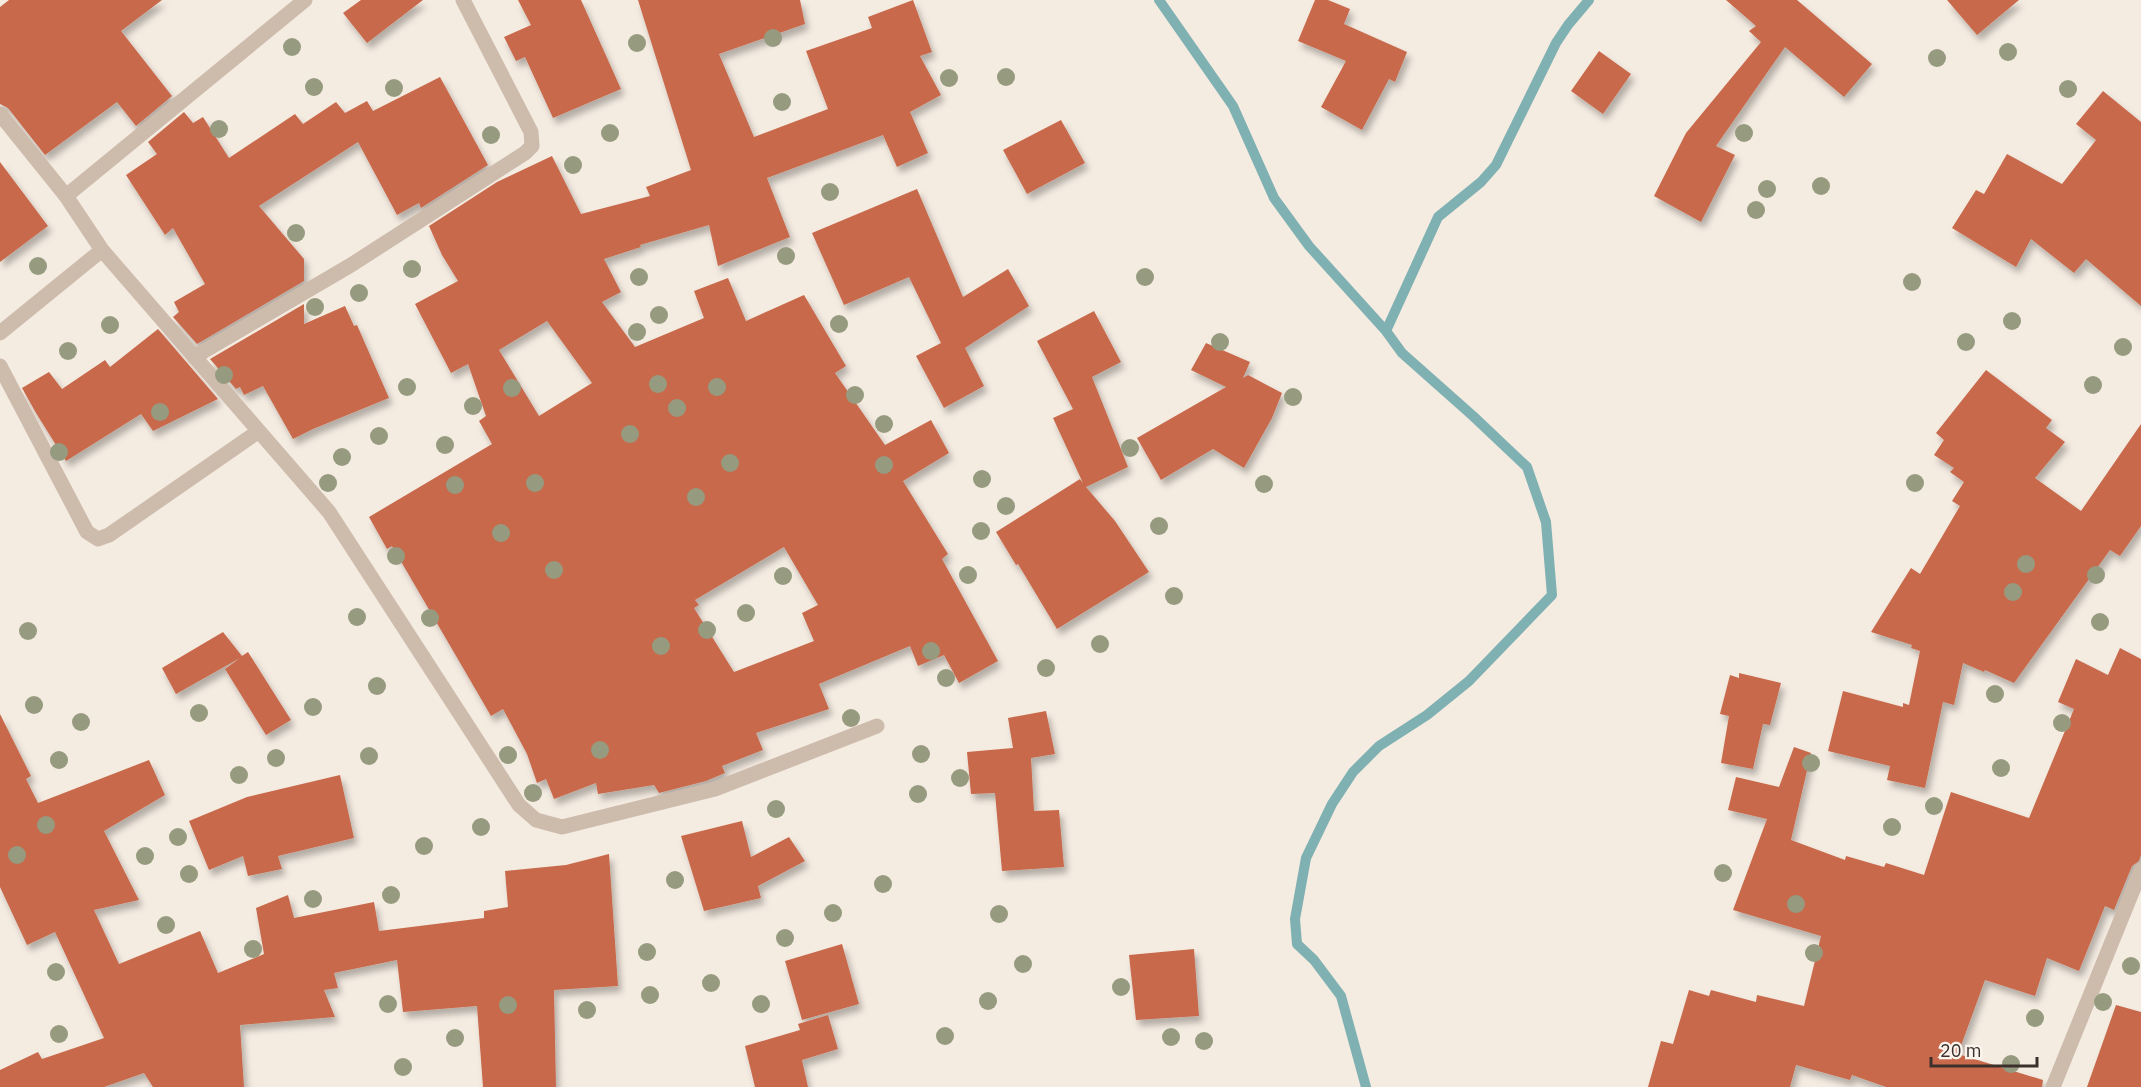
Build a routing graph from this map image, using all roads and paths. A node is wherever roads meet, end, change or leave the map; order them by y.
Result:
1 (305, 0) edge
2 (464, 0) edge
3 (0, 114) edge
4 (66, 196) junction
5 (102, 250) junction
6 (0, 333) edge
7 (194, 357) junction
8 (0, 366) edge
9 (259, 431) junction
10 (877, 726) dead end
11 (2141, 870) edge
12 (2053, 1087) edge

1 - 4 street
2 - 7 street
3 - 4 street
4 - 5 street
5 - 6 street
5 - 7 street
7 - 9 street
8 - 9 street
9 - 10 street
11 - 12 street

